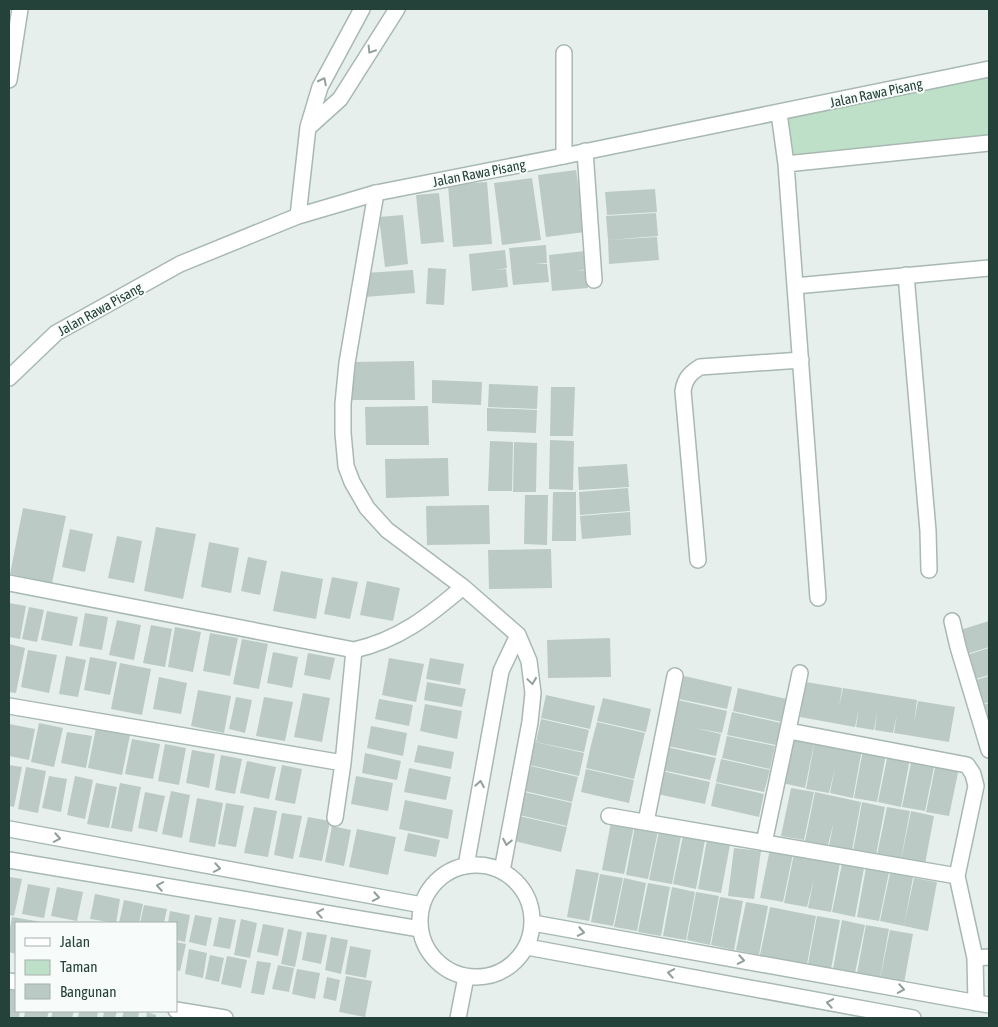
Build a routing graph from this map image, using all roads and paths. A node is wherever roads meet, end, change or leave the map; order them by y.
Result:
1 (20, 9) edge
2 (362, 9) edge
3 (397, 9) edge
4 (564, 53) dead end
5 (989, 69) edge
6 (9, 80) edge
7 (779, 112) junction
8 (308, 128) junction
9 (989, 142) edge
10 (585, 152) junction
11 (564, 156) junction
12 (786, 164) junction
13 (376, 192) junction
14 (298, 216) junction
15 (989, 268) edge
16 (906, 275) junction
17 (594, 280) dead end
18 (795, 286) junction
19 (801, 360) junction
20 (9, 378) edge
21 (698, 560) dead end
22 (929, 570) dead end
23 (9, 583) edge
24 (463, 588) junction
25 (818, 598) dead end
26 (952, 621) dead end
27 (518, 635) junction
28 (354, 650) junction
29 (800, 674) dead end
30 (675, 676) dead end
31 (9, 706) edge
32 (789, 731) junction
33 (989, 750) edge
34 (343, 763) junction
35 (609, 816) dead end
36 (335, 818) dead end
37 (646, 822) junction
38 (9, 829) edge
39 (764, 843) junction
40 (9, 860) edge
41 (466, 866) junction
42 (502, 871) junction
43 (957, 876) junction
44 (422, 905) junction
45 (533, 923) junction
46 (420, 929) junction
47 (527, 947) junction
48 (982, 958) edge
49 (466, 977) junction
50 (983, 1004) edge
51 (178, 1010) edge
52 (225, 1018) edge
53 (458, 1018) edge
54 (913, 1018) edge

1 - 6 street
8 -> 2 street
3 -> 8 street
4 - 11 street
5 - 7 street, Jalan Rawa Pisang
7 - 10 street, Jalan Rawa Pisang
7 - 12 street
8 - 14 street
9 - 12 street
10 - 11 street, Jalan Rawa Pisang
10 - 17 street
11 - 13 street, Jalan Rawa Pisang
12 - 18 street
13 - 14 street, Jalan Rawa Pisang
13 - 24 street
14 - 20 street, Jalan Rawa Pisang
15 - 16 street
16 - 18 street
16 - 22 street
18 - 19 street
19 - 21 street
19 - 25 street
23 - 28 street
24 - 27 street
24 - 28 street
26 - 33 street
41 -> 27 street
27 -> 42 street
28 - 34 street
29 - 32 street
30 - 37 street
31 - 34 street
32 - 39 street
32 - 43 street
34 - 36 street
35 - 37 street
37 - 39 street
38 -> 44 street
39 - 43 street
46 -> 40 street
41 - 42 street
41 - 44 street
42 - 45 street
43 - 48 street
44 - 46 street
45 - 47 street
45 -> 50 street
46 - 49 street
47 - 49 street
54 -> 47 street
48 - 50 street
49 - 53 street
51 - 52 street

